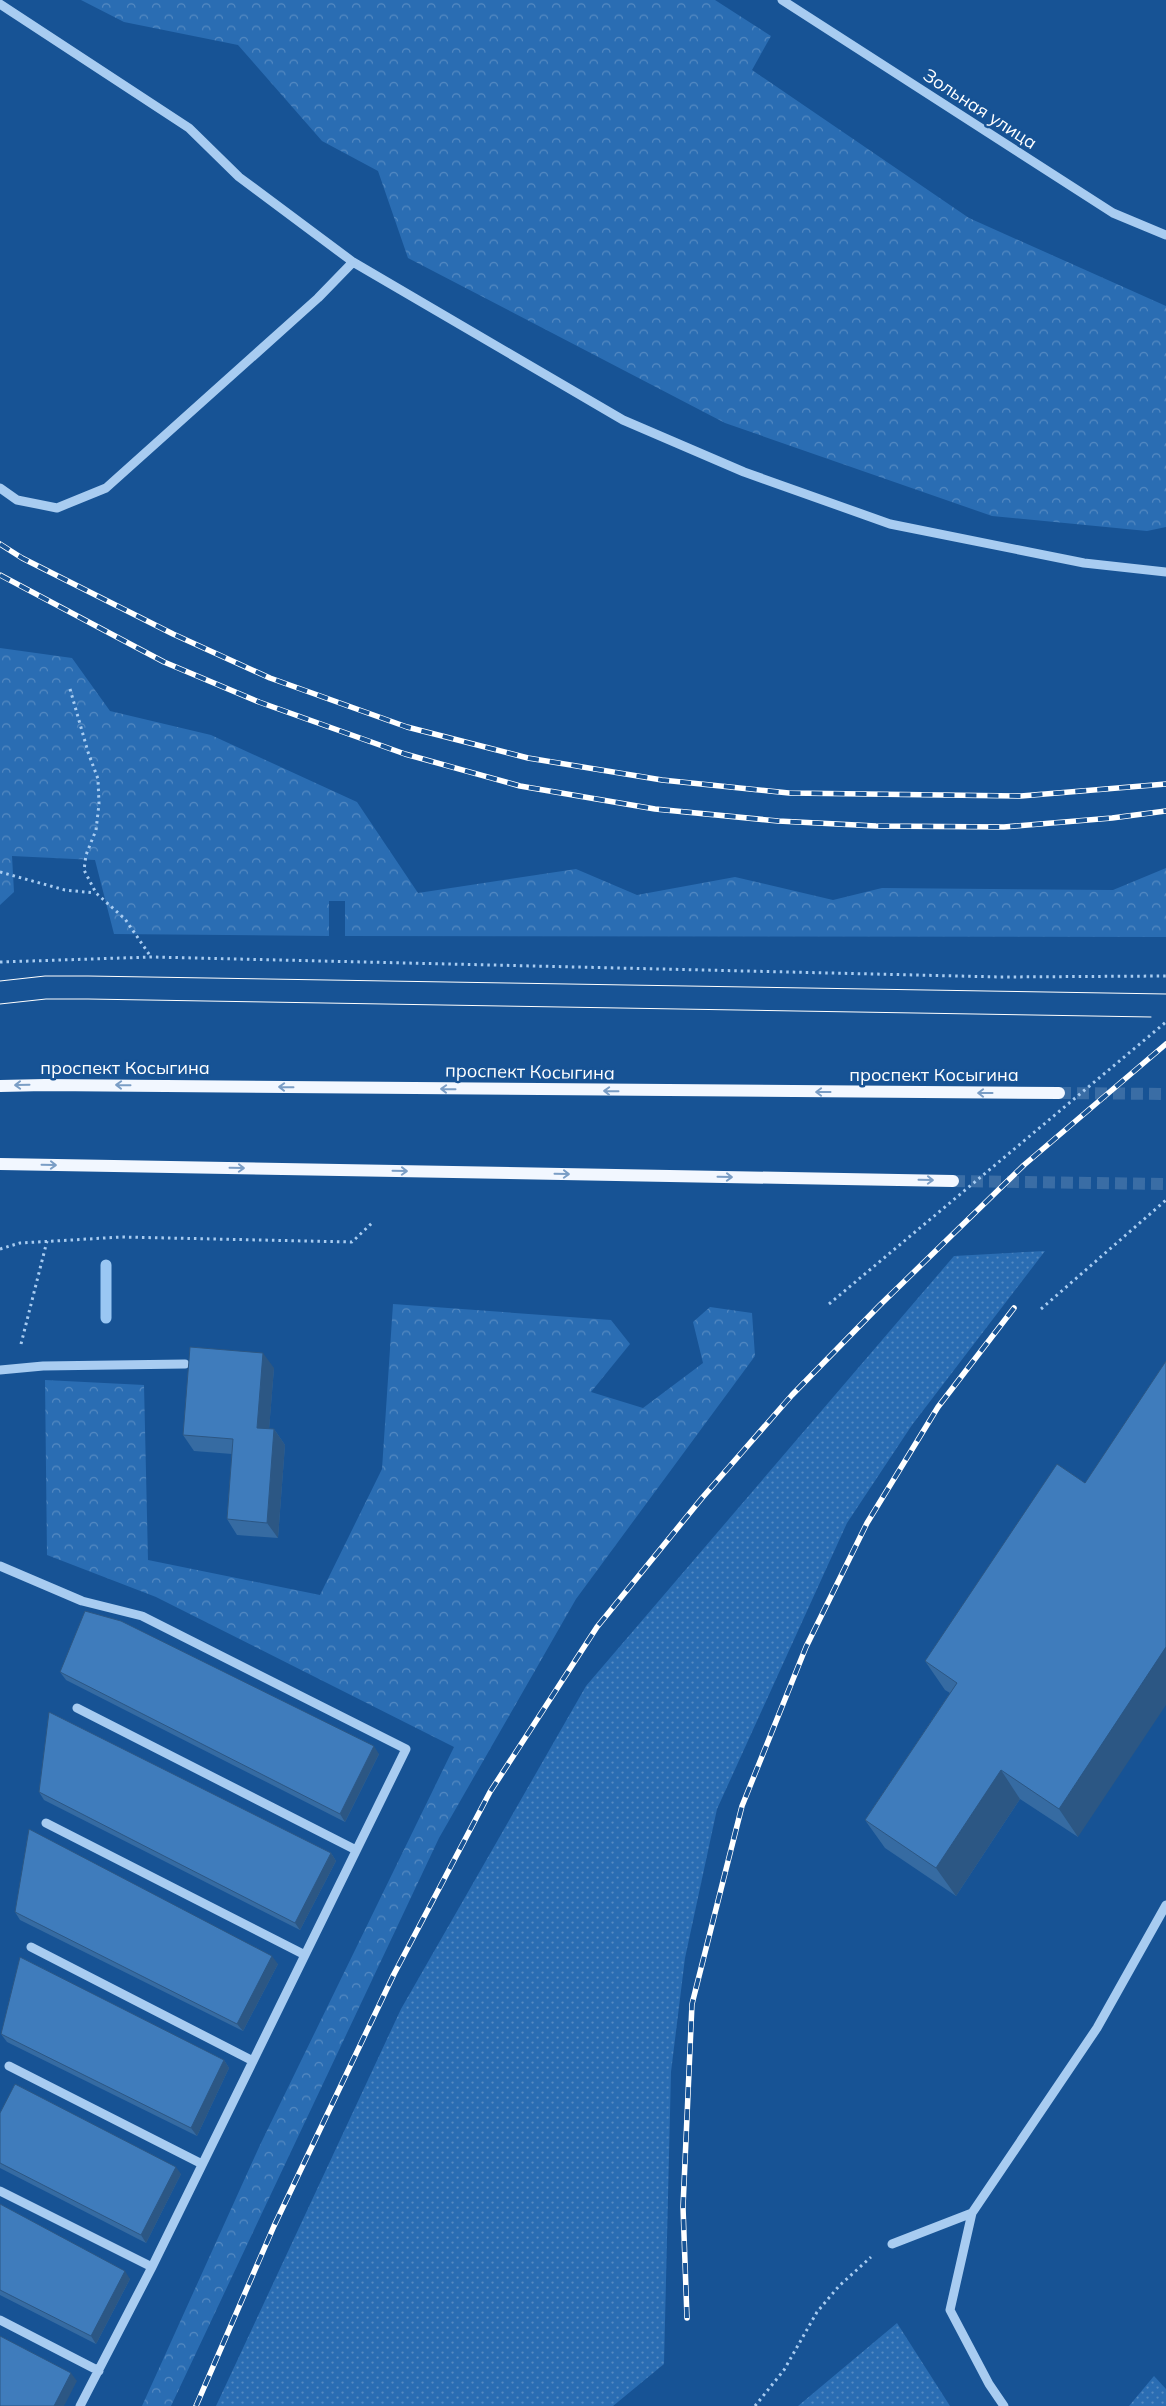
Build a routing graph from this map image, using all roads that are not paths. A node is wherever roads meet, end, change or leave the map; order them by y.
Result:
1 (782, 0) edge
2 (0, 4) edge
3 (1166, 235) edge
4 (353, 262) junction
5 (0, 488) edge
6 (1166, 572) edge
7 (0, 1086) edge
8 (1059, 1093) tunnel mouth
9 (0, 1164) edge
10 (953, 1181) tunnel mouth
11 (184, 1364) dead end
12 (0, 1370) edge
13 (0, 1566) edge
14 (77, 1708) dead end
15 (46, 1823) dead end
16 (356, 1850) junction
17 (1166, 1905) edge
18 (31, 1947) dead end
19 (305, 1955) junction
20 (253, 2061) junction
21 (9, 2066) dead end
22 (202, 2164) junction
23 (0, 2191) edge
24 (972, 2213) junction
25 (892, 2244) road end
26 (152, 2268) junction
27 (0, 2320) edge
28 (99, 2371) junction
29 (80, 2406) edge
30 (1004, 2406) edge

1 - 3 street, Зольная улица
2 - 4 street
4 - 5 street
4 - 6 street
8 -> 7 main road, проспект Косыгина
9 -> 10 main road
11 - 12 street
13 - 16 street
14 - 16 street
15 - 19 street
16 - 19 street
17 - 24 street
18 - 20 street
19 - 20 street
20 - 22 street
21 - 22 street
22 - 26 street
23 - 26 street
24 - 25 street
24 - 30 street
26 - 28 street
27 - 28 street
28 - 29 street

